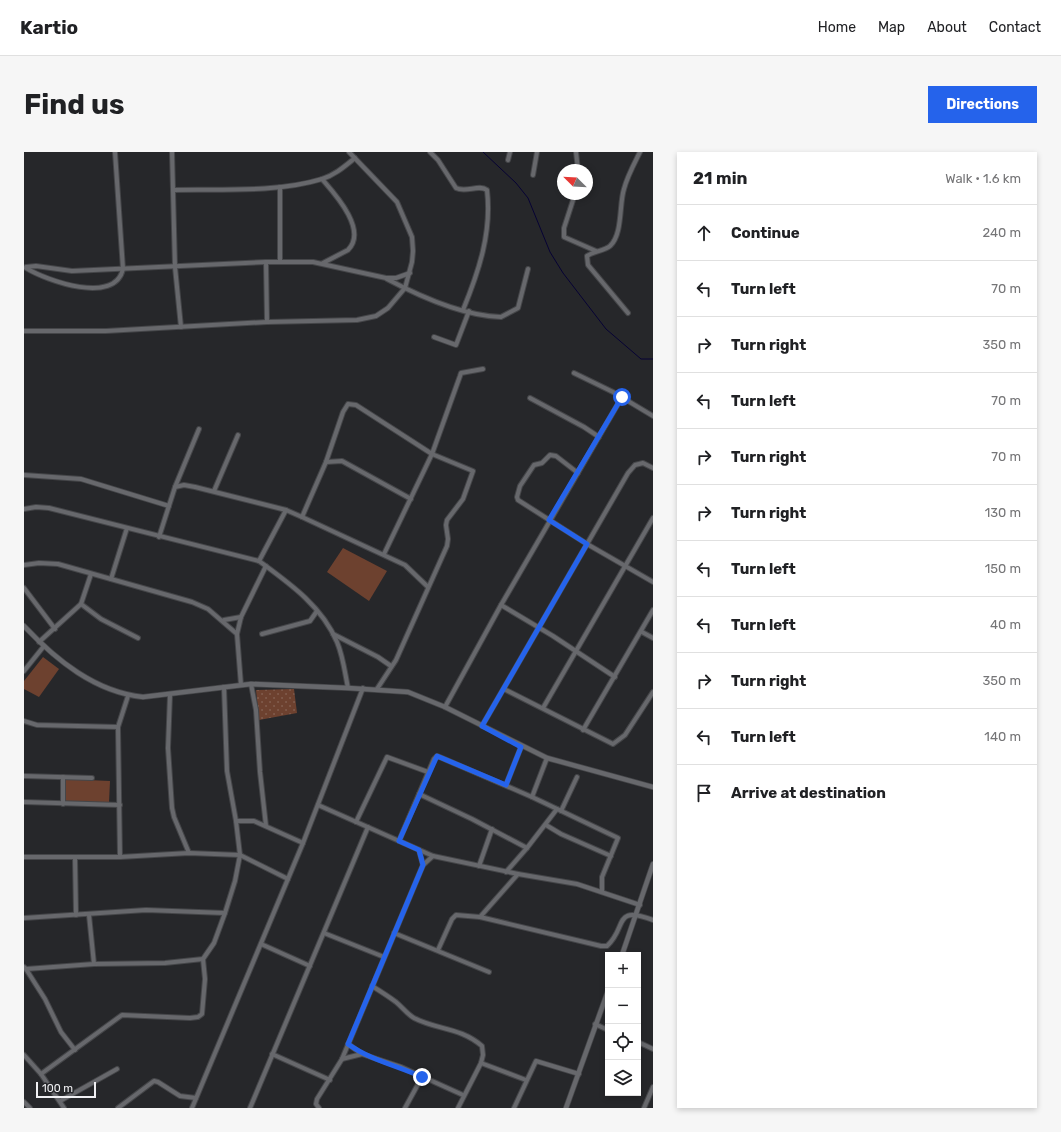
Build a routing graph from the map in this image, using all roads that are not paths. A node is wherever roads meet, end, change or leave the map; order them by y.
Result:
1 (115, 152) edge
2 (172, 152) edge
3 (349, 152) edge
4 (430, 152) edge
5 (510, 152) edge
6 (537, 152) edge
7 (576, 152) edge
8 (640, 152) edge
9 (355, 158) junction
10 (508, 160) dead end
11 (577, 164) edge
12 (533, 175) dead end
13 (322, 179) junction
14 (280, 187) junction
15 (173, 190) junction
16 (573, 200) edge
17 (596, 251) junction
18 (266, 262) junction
19 (280, 262) junction
20 (322, 263) junction
21 (25, 267) edge
22 (175, 267) junction
23 (123, 268) junction
24 (528, 269) dead end
25 (410, 273) junction
26 (386, 278) junction
27 (405, 288) junction
28 (464, 310) junction
29 (470, 311) junction
30 (628, 313) dead end
31 (267, 322) junction
32 (181, 327) junction
33 (24, 331) edge
34 (434, 337) dead end
35 (483, 369) dead end
36 (574, 373) dead end
37 (622, 397) junction
38 (530, 398) dead end
39 (653, 416) edge
40 (199, 429) dead end
41 (238, 434) dead end
42 (599, 437) junction
43 (432, 454) junction
44 (326, 462) junction
45 (653, 468) edge
46 (578, 473) junction
47 (24, 475) edge
48 (175, 488) junction
49 (214, 491) junction
50 (411, 499) junction
51 (169, 506) junction
52 (24, 509) edge
53 (286, 510) junction
54 (302, 516) junction
55 (653, 518) edge
56 (549, 520) junction
57 (127, 528) junction
58 (159, 537) junction
59 (587, 544) junction
60 (384, 554) junction
61 (259, 561) junction
62 (24, 565) edge
63 (266, 566) junction
64 (624, 566) junction
65 (91, 574) junction
66 (432, 578) junction
67 (111, 579) junction
68 (423, 580) junction
69 (653, 582) edge
70 (428, 587) junction
71 (24, 588) edge
72 (81, 604) junction
73 (501, 605) junction
74 (653, 610) edge
75 (316, 611) junction
76 (241, 618) junction
77 (224, 620) junction
78 (24, 626) edge
79 (540, 628) junction
80 (55, 629) junction
81 (642, 632) junction
82 (238, 634) junction
83 (262, 634) dead end
84 (333, 634) junction
85 (138, 638) dead end
86 (653, 638) edge
87 (39, 642) junction
88 (44, 646) junction
89 (577, 651) junction
90 (391, 666) junction
91 (24, 671) edge
92 (615, 677) junction
93 (251, 684) junction
94 (240, 685) junction
95 (224, 687) junction
96 (348, 688) junction
97 (363, 688) junction
98 (377, 689) junction
99 (504, 689) junction
100 (653, 692) edge
101 (170, 695) junction
102 (128, 696) junction
103 (445, 707) junction
104 (543, 708) junction
105 (24, 721) edge
106 (482, 726) junction
107 (118, 727) junction
108 (583, 730) junction
109 (521, 747) junction
110 (547, 758) junction
111 (428, 772) junction
112 (24, 776) edge
113 (577, 776) dead end
114 (64, 777) junction
115 (92, 778) dead end
116 (506, 785) junction
117 (653, 787) edge
118 (419, 794) junction
119 (532, 797) junction
120 (24, 802) edge
121 (63, 804) junction
122 (318, 805) junction
123 (120, 806) junction
124 (557, 809) junction
125 (562, 811) junction
126 (236, 821) junction
127 (356, 822) junction
128 (546, 825) junction
129 (266, 826) junction
130 (368, 827) junction
131 (492, 829) junction
132 (399, 841) junction
133 (303, 843) junction
134 (527, 848) junction
135 (419, 850) junction
136 (189, 853) junction
137 (240, 855) junction
138 (120, 856) junction
139 (434, 856) junction
140 (611, 856) junction
141 (24, 857) edge
142 (76, 857) junction
143 (653, 864) edge
144 (423, 865) junction
145 (479, 866) junction
146 (506, 872) junction
147 (518, 874) junction
148 (288, 879) junction
149 (602, 892) junction
150 (640, 905) junction
151 (225, 913) junction
152 (636, 914) junction
153 (76, 915) junction
154 (89, 915) junction
155 (480, 917) junction
156 (24, 918) edge
157 (653, 920) edge
158 (324, 933) junction
159 (394, 933) junction
160 (260, 944) junction
161 (438, 950) junction
162 (623, 952) edge
163 (384, 957) junction
164 (203, 959) junction
165 (94, 964) junction
166 (310, 966) junction
167 (25, 968) edge
168 (489, 972) dead end
169 (372, 986) junction
170 (605, 999) edge
171 (595, 1024) junction
172 (605, 1029) edge
173 (641, 1043) edge
174 (348, 1044) junction
175 (653, 1049) edge
176 (75, 1050) junction
177 (272, 1054) junction
178 (362, 1054) junction
179 (24, 1055) edge
180 (342, 1058) junction
181 (481, 1063) junction
182 (117, 1069) dead end
183 (41, 1074) junction
184 (579, 1074) junction
185 (422, 1077) junction
186 (330, 1080) junction
187 (526, 1080) junction
188 (653, 1087) edge
189 (463, 1095) junction
190 (196, 1098) junction
191 (60, 1101) junction
192 (24, 1102) edge
193 (30, 1108) edge
194 (64, 1108) edge
195 (118, 1108) edge
196 (192, 1108) edge
197 (250, 1108) edge
198 (319, 1108) edge
199 (405, 1108) edge
200 (458, 1108) edge
201 (514, 1108) edge
202 (566, 1108) edge
203 (644, 1108) edge

1 - 23 street
2 - 15 street
3 - 9 street
4 - 28 street
5 - 10 street
6 - 12 street
7 - 11 street
8 - 17 street
9 - 13 street
9 - 25 street
13 - 14 street
13 - 20 street
14 - 15 street
14 - 19 street
15 - 22 street
16 - 17 street
17 - 30 street
18 - 19 street
18 - 22 street
18 - 31 street
19 - 20 street
20 - 26 street
21 - 23 street
21 - 23 street
22 - 23 street
22 - 32 street
24 - 29 street
25 - 26 street
25 - 27 street
26 - 27 street
27 - 28 street
27 - 31 street
28 - 29 street
29 - 34 street
31 - 32 street
32 - 33 street
35 - 43 street
36 - 37 street
37 - 39 street
37 - 42 street
38 - 42 street
40 - 48 street
41 - 49 street
42 - 46 street
43 - 44 street
43 - 50 street
43 - 66 street
44 - 50 street
44 - 54 street
45 - 59 street
46 - 56 street
46 - 56 street
47 - 51 street
48 - 49 street
48 - 51 street
49 - 53 street
50 - 60 street
51 - 58 street
52 - 57 street
53 - 54 street
53 - 61 street
54 - 60 street
55 - 64 street
56 - 59 street
56 - 73 street
57 - 58 street
57 - 67 street
58 - 61 street
59 - 64 street
59 - 79 street
60 - 68 street
61 - 63 street
62 - 65 street
63 - 75 street
63 - 76 street
64 - 69 street
64 - 89 street
65 - 67 street
65 - 72 street
66 - 68 street
66 - 70 street
67 - 77 street
68 - 70 street
70 - 90 street
71 - 80 street
72 - 80 street
72 - 85 street
73 - 79 street
73 - 103 street
74 - 81 street
75 - 83 street
75 - 84 street
76 - 77 street
76 - 82 street
77 - 82 street
78 - 87 street
79 - 89 street
79 - 99 street
80 - 87 street
81 - 86 street
81 - 92 street
82 - 94 street
84 - 90 street
84 - 96 street
87 - 88 street
88 - 91 street
88 - 102 street
89 - 92 street
89 - 104 street
90 - 98 street
92 - 108 street
93 - 94 street
93 - 96 street
93 - 129 street
94 - 95 street
95 - 101 street
95 - 126 street
96 - 97 street
97 - 98 street
97 - 122 street
98 - 103 street
99 - 104 street
99 - 106 street
100 - 108 street
101 - 102 street
101 - 136 street
102 - 107 street
103 - 106 street
104 - 108 street
105 - 107 street
106 - 109 street
107 - 123 street
109 - 110 street
109 - 116 street
110 - 117 street
110 - 119 street
111 - 116 street
111 - 118 street
111 - 127 street
112 - 114 street
113 - 125 street
114 - 115 street
114 - 121 street
116 - 119 street
118 - 131 street
118 - 132 street
119 - 124 street
120 - 121 street
121 - 123 street
122 - 127 street
122 - 133 street
123 - 138 street
124 - 125 street
124 - 128 street
125 - 140 street
126 - 129 street
126 - 137 street
127 - 130 street
128 - 134 street
128 - 140 street
129 - 133 street
130 - 132 street
130 - 158 street
131 - 134 street
131 - 145 street
132 - 135 street
133 - 148 street
134 - 146 street
135 - 139 street
135 - 144 street
136 - 137 street
136 - 138 street
137 - 148 street
137 - 151 street
138 - 142 street
139 - 144 street
139 - 145 street
140 - 149 street
141 - 142 street
142 - 153 street
143 - 150 street
144 - 159 street
145 - 146 street
146 - 147 street
147 - 149 street
147 - 155 street
148 - 160 street
149 - 150 street
150 - 152 street
151 - 154 street
151 - 164 street
152 - 155 street
152 - 157 street
152 - 162 street
153 - 154 street
153 - 156 street
154 - 165 street
155 - 161 street
158 - 163 street
158 - 166 street
159 - 161 street
159 - 163 street
160 - 166 street
160 - 190 street
161 - 168 street
163 - 169 street
164 - 165 street
164 - 176 street
165 - 167 street
166 - 177 street
167 - 176 street
169 - 174 street
169 - 181 street
170 - 171 street
171 - 172 street
171 - 184 street
173 - 175 street
174 - 178 street
174 - 180 street
176 - 183 street
177 - 186 street
177 - 197 street
178 - 180 street
178 - 185 street
179 - 183 street
180 - 186 street
181 - 187 street
181 - 189 street
182 - 191 street
183 - 191 street
184 - 187 street
184 - 202 street
185 - 189 street
185 - 199 street
186 - 198 street
187 - 201 street
188 - 203 street
189 - 200 street
190 - 195 street
190 - 196 street
191 - 194 street
192 - 193 street

